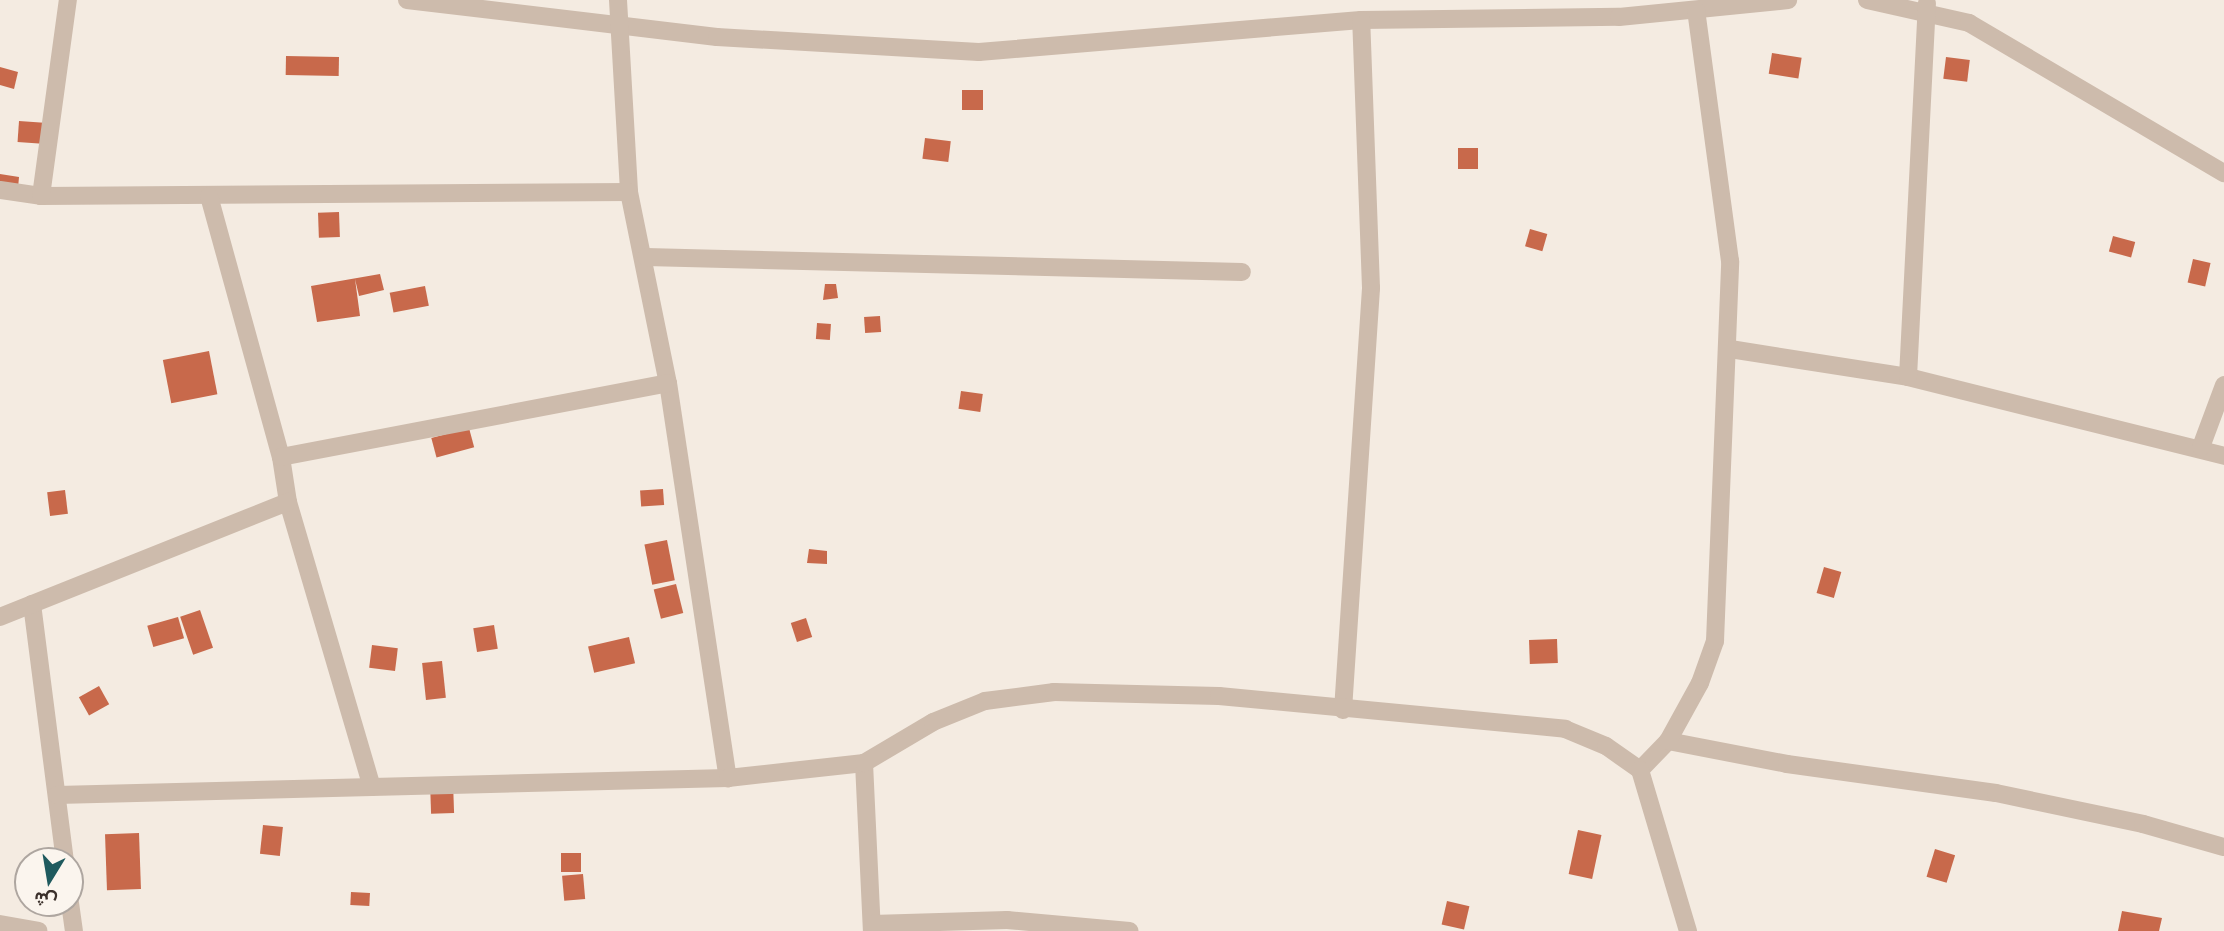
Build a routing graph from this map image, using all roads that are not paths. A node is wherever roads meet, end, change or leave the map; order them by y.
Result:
1 (68, 0) edge
2 (407, 0) edge
3 (618, 0) edge
4 (1787, 0) edge
5 (1867, 0) edge
6 (1926, 6) edge
7 (1696, 10) junction
8 (1361, 20) junction
9 (620, 25) junction
10 (2224, 173) edge
11 (0, 190) edge
12 (629, 192) junction
13 (41, 196) junction
14 (209, 196) junction
15 (646, 257) junction
16 (1242, 272) dead end
17 (1730, 349) junction
18 (1908, 377) junction
19 (668, 383) junction
20 (2224, 385) edge
21 (2202, 447) junction
22 (2224, 456) edge
23 (281, 457) junction
24 (288, 502) junction
25 (32, 604) junction
26 (0, 617) edge
27 (1343, 710) junction
28 (1668, 741) junction
29 (864, 763) junction
30 (1640, 770) junction
31 (728, 778) junction
32 (372, 787) junction
33 (57, 795) junction
34 (63, 847) edge
35 (2224, 847) edge
36 (0, 924) edge
37 (872, 928) edge
38 (38, 931) edge
39 (1130, 931) edge
40 (1688, 931) edge

1 - 13 street
2 - 9 street
3 - 9 street
4 - 7 street
5 - 6 street
6 - 10 street
6 - 18 street
7 - 8 street
7 - 17 street
8 - 9 street
8 - 27 street
9 - 12 street
11 - 13 street
12 - 14 street
12 - 15 street
13 - 14 street
14 - 23 street
15 - 16 street
15 - 19 street
17 - 18 street
17 - 28 street
18 - 21 street
19 - 23 street
19 - 31 street
20 - 21 street
21 - 22 street
23 - 24 street
24 - 25 street
24 - 32 street
25 - 26 street
25 - 33 street
27 - 29 street
27 - 30 street
28 - 30 street
28 - 35 street
29 - 31 street
29 - 37 street
30 - 40 street
31 - 32 street
32 - 33 street
33 - 34 street
36 - 38 street
37 - 39 street

